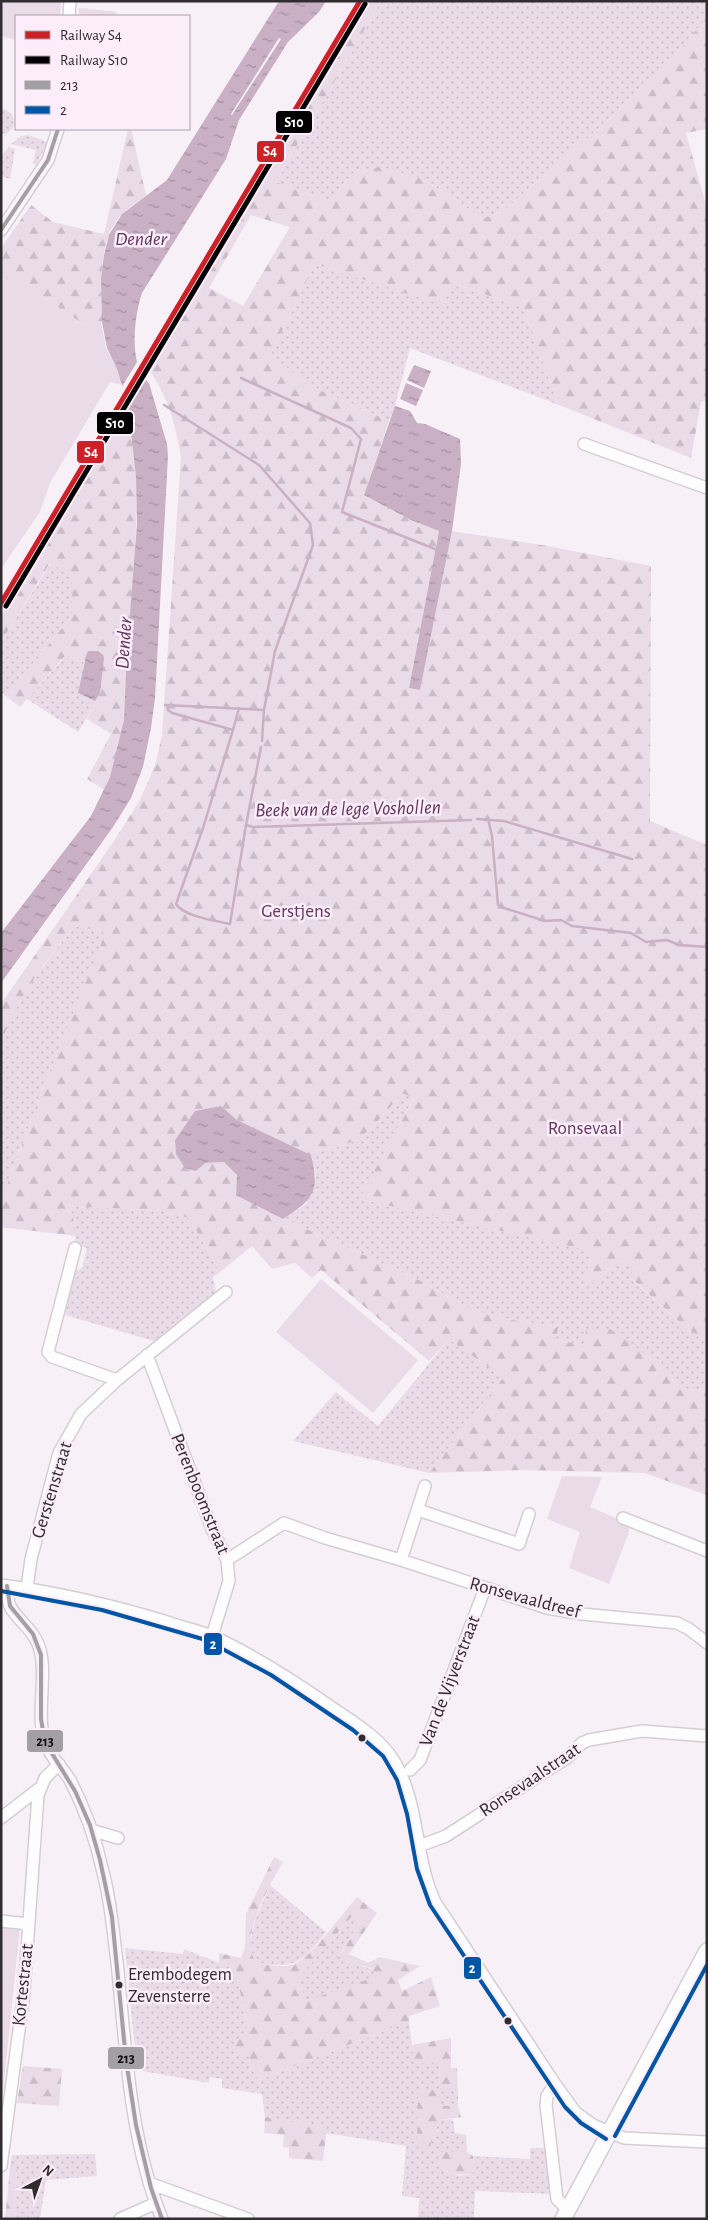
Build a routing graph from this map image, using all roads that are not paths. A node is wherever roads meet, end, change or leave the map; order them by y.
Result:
1 (70, 1) edge
2 (70, 15) edge
3 (57, 133) edge
4 (1, 230) edge
5 (584, 444) dead end
6 (707, 488) edge
7 (75, 1248) dead end
8 (226, 1292) dead end
9 (146, 1355) junction
10 (117, 1380) junction
11 (426, 1486) dead end
12 (418, 1510) junction
13 (529, 1514) dead end
14 (623, 1518) dead end
15 (707, 1551) edge
16 (227, 1560) junction
17 (401, 1560) junction
18 (4, 1586) edge
19 (27, 1588) junction
20 (485, 1588) junction
21 (212, 1636) junction
22 (707, 1643) edge
23 (707, 1736) edge
24 (390, 1755) junction
25 (60, 1764) junction
26 (410, 1770) junction
27 (405, 1784) junction
28 (41, 1787) junction
29 (1, 1818) edge
30 (91, 1830) junction
31 (118, 1838) dead end
32 (419, 1846) junction
33 (1, 1921) edge
34 (29, 1924) junction
35 (707, 1951) edge
36 (555, 2084) junction
37 (609, 2132) junction
38 (707, 2142) edge
39 (1, 2166) edge
40 (149, 2183) junction
41 (156, 2203) junction
42 (566, 2215) edge
43 (120, 2219) edge
44 (162, 2219) edge
45 (248, 2219) edge

1 - 2 street
3 - 4 street
5 - 6 street
7 - 10 street
8 - 9 street, Gerstenstraat
9 - 10 street, Gerstenstraat
9 - 16 street, Perenboomstraat
10 - 19 street, Gerstenstraat
11 - 12 street
12 - 13 street
12 - 17 street
14 - 15 street
16 - 17 street, Ronsevaaldreef
16 - 21 street, Perenboomstraat
17 - 20 street, Ronsevaaldreef
18 - 19 street
18 - 25 street
19 - 21 street
20 - 22 street, Ronsevaaldreef
20 - 26 street, Van de Vijverstraat
21 - 24 street
23 - 32 street, Ronsevaalstraat
24 - 26 street
24 - 27 street
25 - 28 street, Kortestraat
25 - 30 street
26 - 27 street, Van de Vijverstraat
27 - 32 street
28 - 29 street, Kortestraat
28 - 34 street, Kortestraat
30 - 31 street
30 - 40 street
32 - 36 street
33 - 34 street, Kortestraat
34 - 39 street, Kortestraat
35 - 37 main road
36 - 37 street
36 - 42 street
37 - 38 street
37 - 42 main road
40 - 41 street
40 - 45 street
41 - 43 street
41 - 44 street

